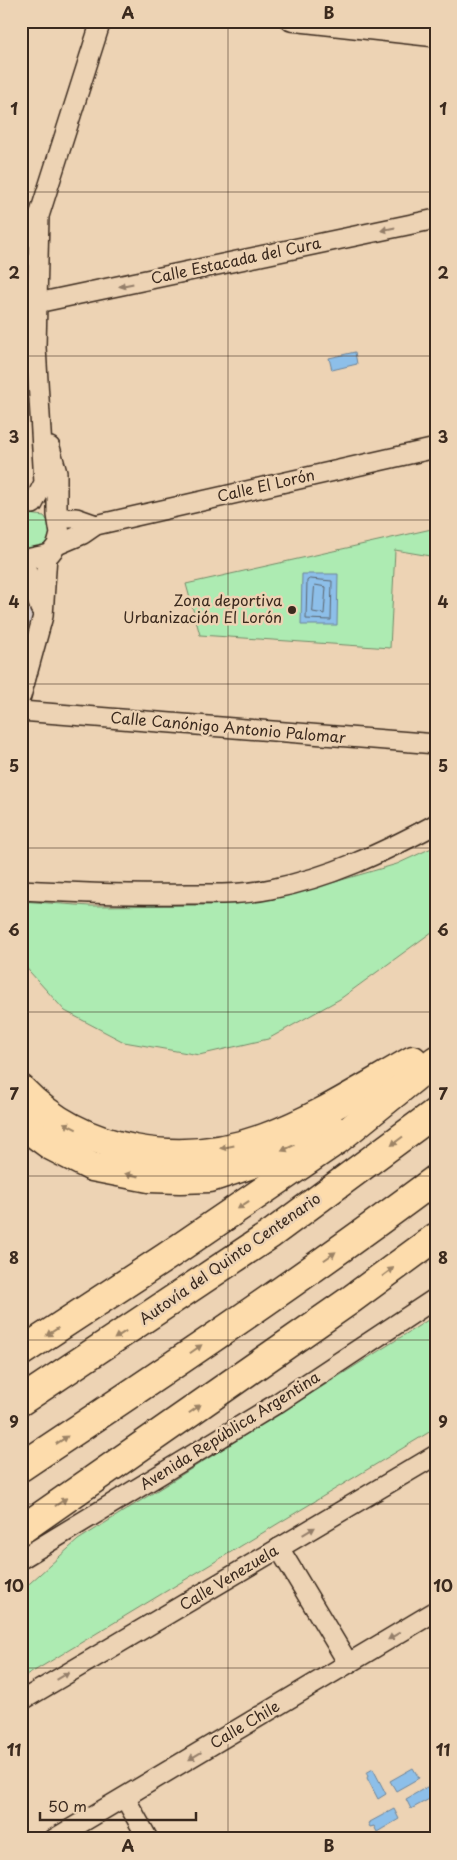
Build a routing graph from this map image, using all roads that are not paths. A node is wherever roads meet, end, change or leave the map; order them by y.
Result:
1 (101, 21) edge
2 (291, 21) edge
3 (436, 37) edge
4 (436, 219) edge
5 (37, 304) junction
6 (38, 405) junction
7 (436, 448) edge
8 (27, 504) edge
9 (57, 516) junction
10 (96, 525) junction
11 (52, 550) junction
12 (22, 560) edge
13 (43, 616) junction
14 (21, 696) edge
15 (21, 711) edge
16 (436, 744) edge
17 (436, 824) edge
18 (21, 890) edge
19 (436, 1043) edge
20 (424, 1060) edge
21 (21, 1089) edge
22 (436, 1112) edge
23 (21, 1124) edge
24 (436, 1179) edge
25 (436, 1237) edge
26 (436, 1298) edge
27 (21, 1352) edge
28 (21, 1401) edge
29 (436, 1455) edge
30 (21, 1467) edge
31 (21, 1530) edge
32 (279, 1548) junction
33 (21, 1559) edge
34 (436, 1611) edge
35 (348, 1663) junction
36 (21, 1701) edge
37 (125, 1798) junction
38 (54, 1839) edge
39 (148, 1839) edge

1 - 5 street
2 - 3 street
4 -> 5 street, Calle Estacada del Cura
5 - 6 street
6 - 8 street
6 - 9 street
7 - 10 street, Calle El Lorón
8 - 9 street, Calle El Lorón
9 - 10 street, Calle El Lorón
9 - 11 street
10 - 11 street, Calle El Lorón
11 - 12 street, Calle El Lorón
11 - 13 street
12 - 13 street
13 - 14 street
15 - 16 street, Calle Canónigo Antonio Palomar
17 - 18 street
19 - 20 highway
20 -> 21 highway
20 -> 23 highway
20 -> 27 highway
22 -> 28 highway, Autovía del Quinto Centenario
30 -> 24 highway
31 -> 25 highway
26 - 33 street, Avenida República Argentina
32 -> 29 street, Calle Venezuela
32 - 35 street
36 -> 32 street, Calle Venezuela
34 -> 35 street, Calle Chile
35 -> 37 street, Calle Chile
37 - 38 street, Calle Chile
37 - 39 street

